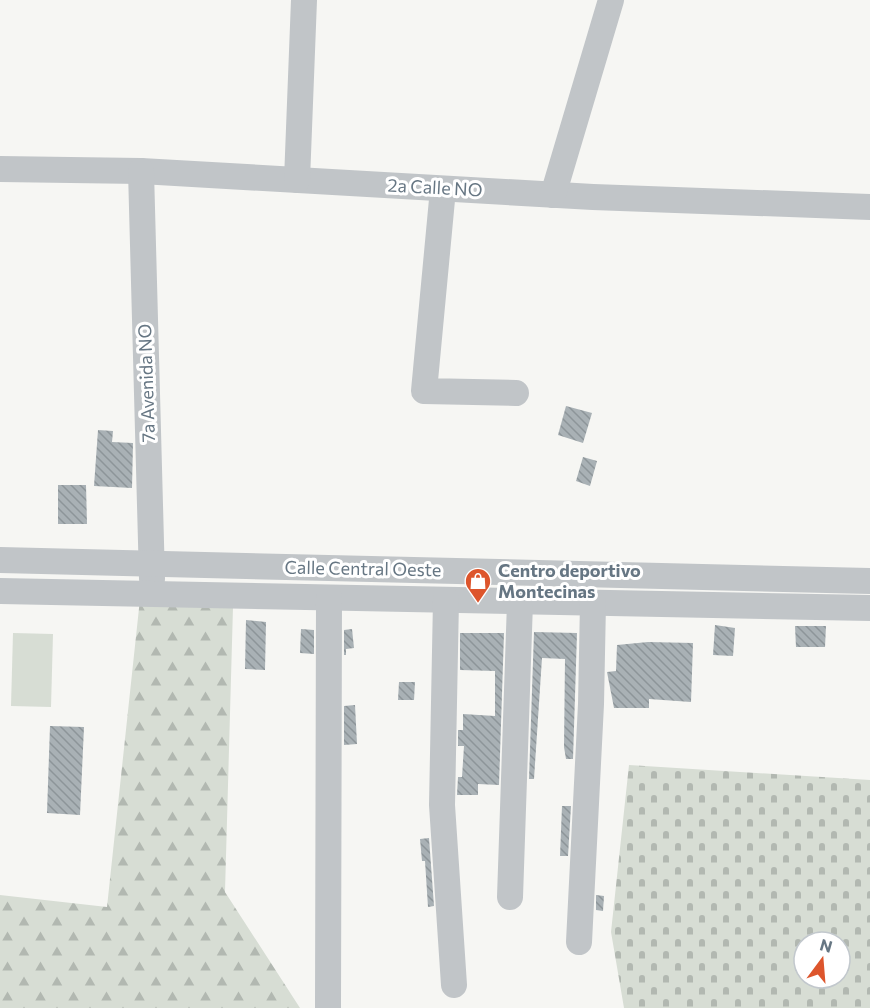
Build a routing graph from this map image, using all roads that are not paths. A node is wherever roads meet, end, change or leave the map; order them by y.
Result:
1 (304, 0) edge
2 (611, 0) edge
3 (0, 169) edge
4 (141, 171) junction
5 (297, 180) junction
6 (443, 189) junction
7 (553, 195) junction
8 (870, 207) edge
9 (516, 393) dead end
10 (0, 560) edge
11 (152, 564) junction
12 (870, 581) edge
13 (0, 591) edge
14 (152, 594) junction
15 (329, 598) junction
16 (446, 600) junction
17 (520, 602) junction
18 (593, 603) junction
19 (870, 608) edge
20 (510, 897) dead end
21 (579, 942) dead end
22 (454, 985) dead end
23 (328, 1008) edge

1 - 5 street
2 - 7 street
3 - 4 street, 2a Calle NO
4 - 5 street, 2a Calle NO
4 - 11 street, 7a Avenida NO
5 - 6 street, 2a Calle NO
6 - 7 street, 2a Calle NO
6 - 9 street
7 - 8 street, 2a Calle NO
10 - 11 street, Calle Central Oeste
11 - 12 street, Calle Central Oeste
11 - 14 street, 7a Avenida NO
13 - 14 street, Calle Central Oeste
14 - 15 street, Calle Central Oeste
15 - 16 street, Calle Central Oeste
15 - 23 street
16 - 17 street, Calle Central Oeste
16 - 22 street
17 - 18 street, Calle Central Oeste
17 - 20 street
18 - 19 street, Calle Central Oeste
18 - 21 street

